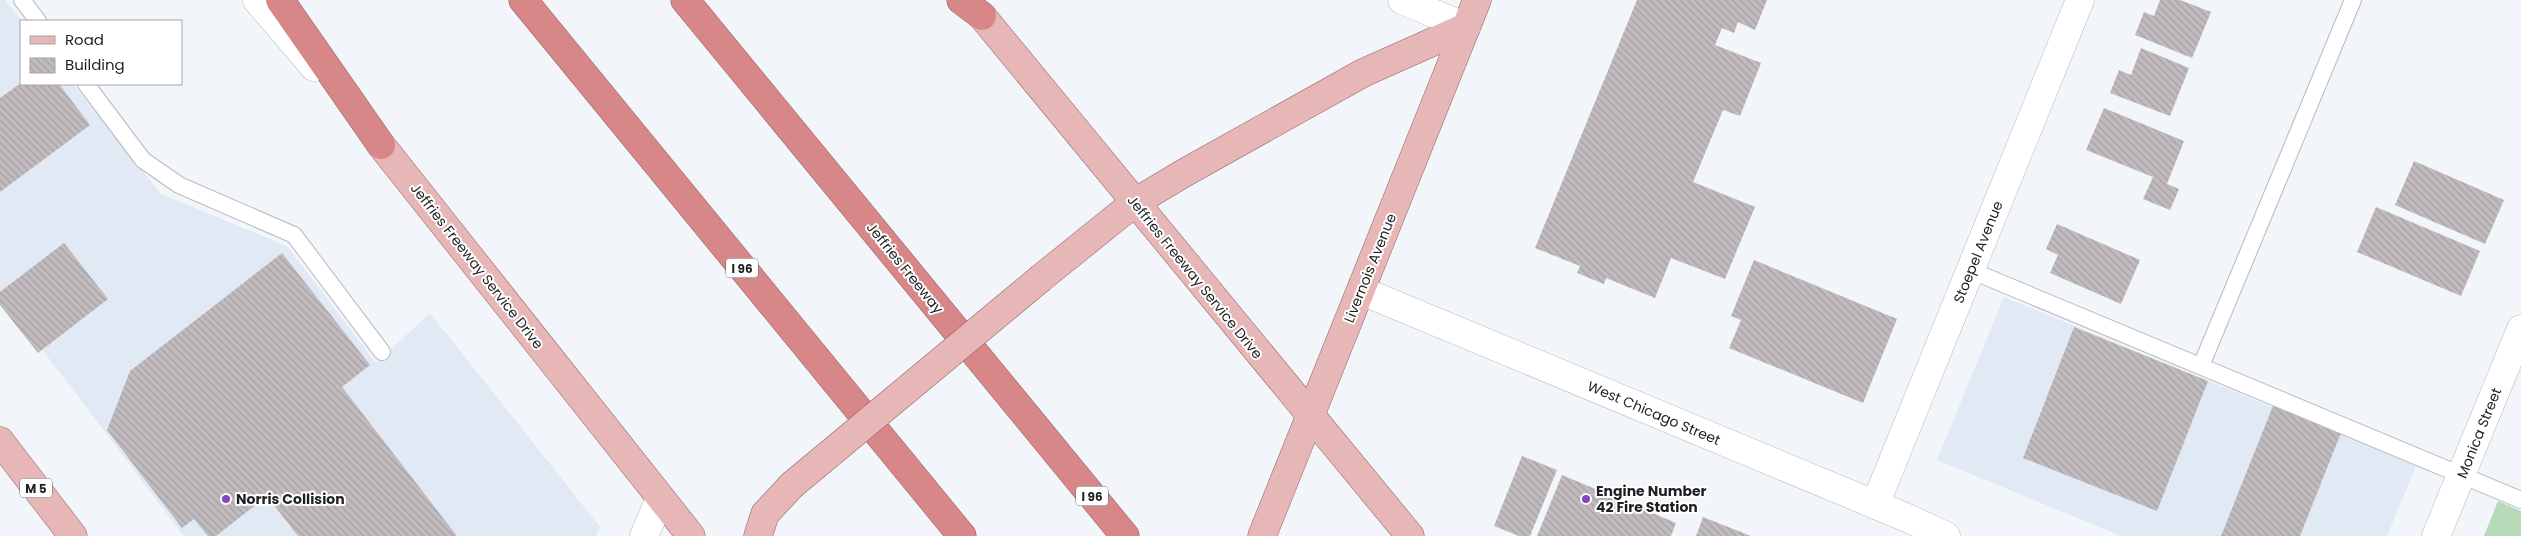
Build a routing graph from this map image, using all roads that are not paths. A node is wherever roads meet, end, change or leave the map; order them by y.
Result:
1 (22, 0) edge
2 (257, 0) edge
3 (280, 0) edge
4 (523, 0) edge
5 (685, 0) edge
6 (960, 0) edge
7 (1402, 0) edge
8 (1477, 0) edge
9 (2080, 0) edge
10 (2353, 0) edge
11 (976, 8) edge
12 (37, 20) edge
13 (1466, 28) junction
14 (87, 85) edge
15 (381, 145) junction
16 (1134, 203) junction
17 (1970, 270) junction
18 (1362, 291) junction
19 (2521, 329) edge
20 (382, 352) dead end
21 (2201, 366) junction
22 (1311, 418) junction
23 (0, 441) edge
24 (2461, 475) junction
25 (660, 499) junction
26 (2521, 500) edge
27 (1875, 505) junction
28 (1909, 528) edge
29 (73, 536) edge
30 (644, 536) edge
31 (691, 536) edge
32 (758, 536) edge
33 (962, 536) edge
34 (1125, 536) edge
35 (1262, 536) edge
36 (1410, 536) edge
37 (1946, 536) edge
38 (2436, 536) edge

1 - 12 lane
2 - 15 street, Jeffries Freeway Service Drive
3 - 15 highway
4 - 33 highway, I 96
5 - 34 highway, Jeffries Freeway / I 96
6 - 11 highway
7 - 13 street
8 - 13 main road, Livernois Avenue
9 - 17 street, Stoepel Avenue
10 - 21 lane
11 - 16 main road, Jeffries Freeway Service Drive
13 - 16 main road
13 - 18 main road, Livernois Avenue
14 - 20 lane
15 - 25 main road, Jeffries Freeway Service Drive
16 - 22 main road, Jeffries Freeway Service Drive
16 - 32 main road, bridge
17 - 21 lane
17 - 27 street, Stoepel Avenue
18 - 22 main road, Livernois Avenue
18 - 27 street, West Chicago Street
19 - 24 street, Monica Street
21 - 24 lane
22 - 35 main road, Livernois Avenue
22 - 36 main road, Jeffries Freeway Service Drive
23 - 29 main road, M 5
24 - 26 lane
24 - 38 street, Monica Street
25 - 30 street
25 - 31 main road, Jeffries Freeway Service Drive
27 - 28 street, West Chicago Street
28 - 37 street, West Chicago Street

